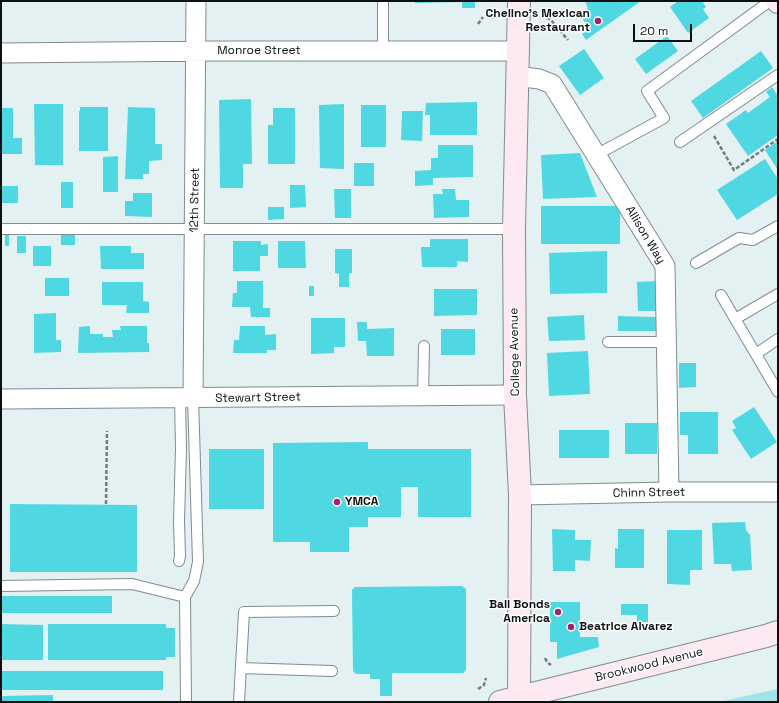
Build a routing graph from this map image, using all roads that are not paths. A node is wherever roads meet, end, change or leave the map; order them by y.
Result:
1 (196, 1) edge
2 (383, 1) edge
3 (519, 1) edge
4 (770, 1) edge
5 (196, 51) junction
6 (383, 51) junction
7 (518, 52) junction
8 (1, 53) edge
9 (778, 75) edge
10 (517, 76) junction
11 (680, 142) dead end
12 (596, 155) junction
13 (778, 226) edge
14 (194, 228) junction
15 (1, 229) edge
16 (514, 229) junction
17 (696, 263) dead end
18 (778, 294) edge
19 (721, 295) dead end
20 (735, 319) junction
21 (778, 339) edge
22 (608, 342) dead end
23 (666, 342) junction
24 (424, 346) dead end
25 (756, 354) junction
26 (778, 392) edge
27 (515, 395) junction
28 (423, 396) junction
29 (186, 398) junction
30 (1, 399) edge
31 (669, 492) junction
32 (778, 492) edge
33 (520, 495) junction
34 (179, 561) dead end
35 (1, 586) edge
36 (185, 597) junction
37 (334, 611) dead end
38 (778, 632) edge
39 (241, 668) junction
40 (332, 671) dead end
41 (513, 700) edge
42 (186, 702) edge
43 (239, 702) edge

1 - 5 street, 12th Street
2 - 6 lane
3 - 7 main road, College Avenue
4 - 12 lane
5 - 6 street, Monroe Street
5 - 8 street, Monroe Street
5 - 14 street, 12th Street
6 - 7 street, Monroe Street
7 - 10 main road, College Avenue
9 - 11 lane
10 - 12 street, Allison Way
10 - 16 main road, College Avenue
12 - 23 street, Allison Way
13 - 17 lane
14 - 15 lane
14 - 16 lane
14 - 29 street, 12th Street
16 - 27 main road, College Avenue
18 - 20 lane
19 - 20 lane
20 - 25 lane
21 - 25 lane
22 - 23 lane
23 - 31 street, Allison Way
24 - 28 lane
25 - 26 lane
27 - 28 street, Stewart Street
27 - 33 main road, College Avenue
28 - 29 street, Stewart Street
29 - 30 street, Stewart Street
29 - 34 lane
29 - 36 lane
31 - 32 street, Chinn Street
31 - 33 street, Chinn Street
33 - 41 main road, College Avenue
35 - 36 lane
36 - 42 lane
37 - 39 lane
38 - 41 main road, Brookwood Avenue
39 - 40 lane
39 - 43 lane

